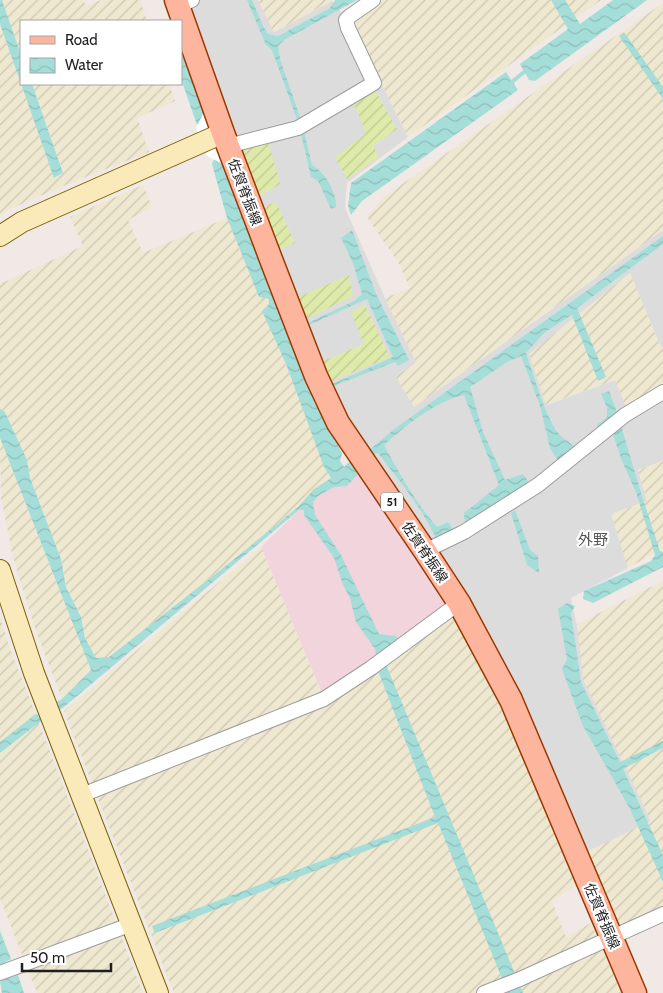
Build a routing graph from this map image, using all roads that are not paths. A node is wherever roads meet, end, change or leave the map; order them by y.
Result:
1 (371, 1) edge
2 (182, 2) edge
3 (217, 140) junction
4 (0, 236) edge
5 (663, 392) edge
6 (425, 550) junction
7 (0, 570) edge
8 (459, 603) junction
9 (82, 795) junction
10 (663, 914) edge
11 (132, 924) junction
12 (611, 938) junction
13 (0, 973) edge
14 (158, 993) edge
15 (484, 993) edge
16 (635, 993) edge

1 - 3 street
2 - 3 main road, 佐賀脊振線 / 51
3 - 4 street
3 - 6 main road, 佐賀脊振線 / 51
5 - 6 street
6 - 8 main road, 佐賀脊振線 / 51
7 - 9 street
8 - 9 street
8 - 12 main road, 佐賀脊振線 / 51
9 - 11 street
10 - 12 street
11 - 13 street
11 - 14 street
12 - 15 street
12 - 16 main road, 佐賀脊振線 / 51

